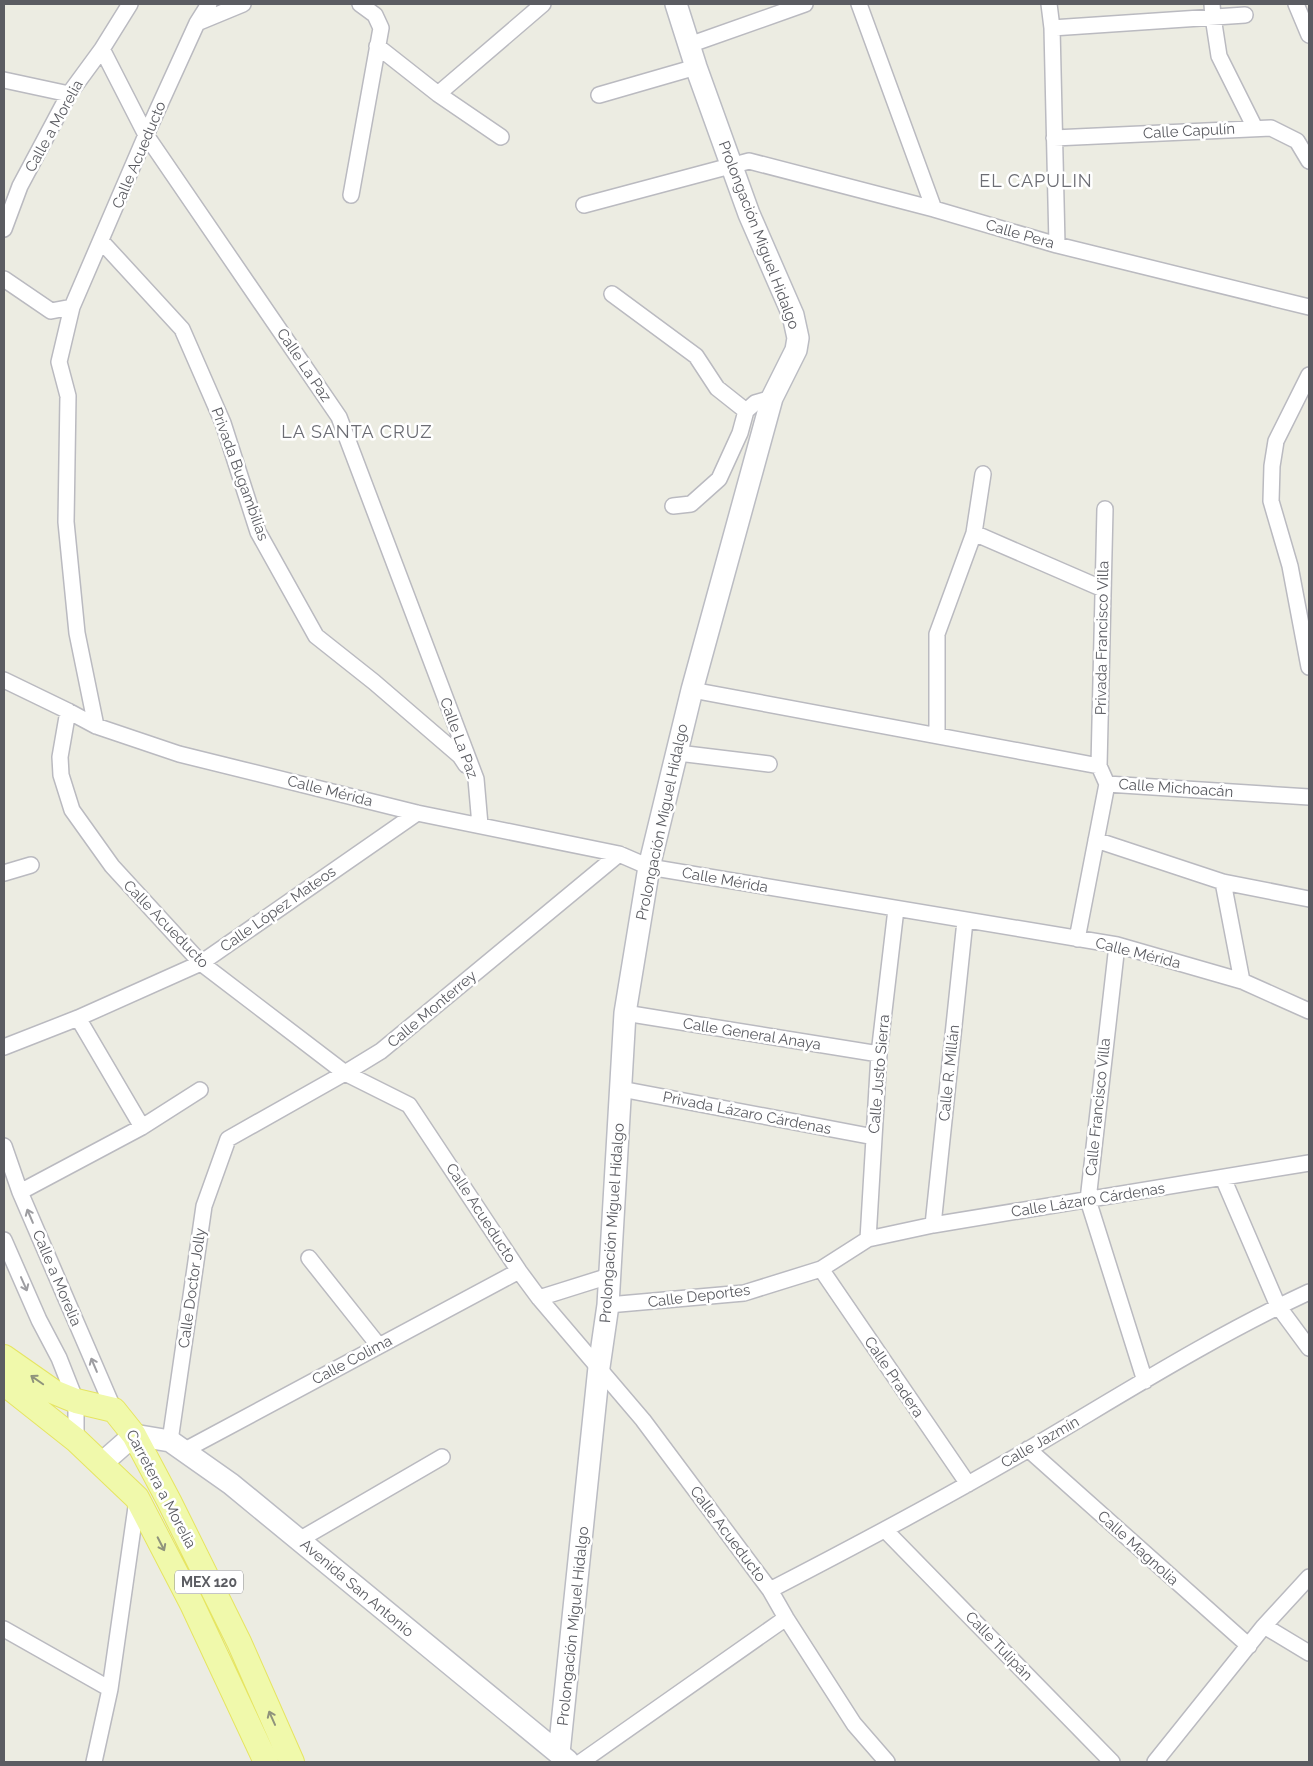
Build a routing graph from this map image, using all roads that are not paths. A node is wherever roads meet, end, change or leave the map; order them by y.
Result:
1 (130, 4) edge
2 (209, 4) edge
3 (243, 4) edge
4 (360, 4) edge
5 (543, 4) edge
6 (676, 4) edge
7 (806, 4) edge
8 (859, 4) edge
9 (1049, 4) edge
10 (1296, 4) edge
11 (1212, 10) edge
12 (1245, 16) dead end
13 (197, 23) junction
14 (1052, 28) junction
15 (1309, 35) edge
16 (689, 45) junction
17 (377, 46) junction
18 (102, 49) junction
19 (696, 67) junction
20 (4, 80) edge
21 (69, 94) junction
22 (438, 94) junction
23 (599, 95) dead end
24 (1256, 128) junction
25 (146, 135) junction
26 (501, 137) dead end
27 (1054, 138) junction
28 (1309, 161) edge
29 (732, 165) junction
30 (351, 195) dead end
31 (584, 205) dead end
32 (934, 209) junction
33 (4, 229) edge
34 (102, 242) junction
35 (1057, 245) junction
36 (4, 279) edge
37 (612, 294) dead end
38 (1309, 306) edge
39 (72, 308) junction
40 (1309, 375) edge
41 (772, 398) junction
42 (746, 411) junction
43 (983, 474) dead end
44 (673, 506) dead end
45 (1105, 509) dead end
46 (974, 533) junction
47 (1103, 589) junction
48 (1309, 667) edge
49 (4, 680) edge
50 (692, 690) junction
51 (68, 711) junction
52 (96, 726) junction
53 (938, 735) junction
54 (678, 753) junction
55 (769, 764) dead end
56 (1099, 766) junction
57 (476, 779) junction
58 (1107, 784) junction
59 (1309, 797) edge
60 (417, 813) junction
61 (480, 825) junction
62 (1096, 840) junction
63 (618, 854) junction
64 (31, 864) dead end
65 (649, 867) junction
66 (4, 872) edge
67 (1222, 882) junction
68 (1309, 898) edge
69 (896, 909) junction
70 (965, 921) junction
71 (1076, 939) junction
72 (1117, 945) junction
73 (201, 962) junction
74 (1242, 981) junction
75 (1309, 1011) edge
76 (625, 1014) junction
77 (78, 1018) junction
78 (4, 1047) edge
79 (879, 1054) junction
80 (345, 1073) junction
81 (621, 1089) junction
82 (200, 1090) dead end
83 (142, 1127) junction
84 (874, 1137) junction
85 (228, 1138) joint
86 (4, 1150) edge
87 (1309, 1163) edge
88 (1222, 1178) junction
89 (20, 1192) junction
90 (1088, 1200) junction
91 (933, 1225) junction
92 (868, 1239) junction
93 (4, 1240) edge
94 (309, 1258) dead end
95 (821, 1269) junction
96 (519, 1271) junction
97 (609, 1276) junction
98 (1309, 1292) edge
99 (539, 1298) junction
100 (608, 1305) junction
101 (1278, 1306) junction
102 (379, 1346) junction
103 (1309, 1348) edge
104 (4, 1357) edge
105 (599, 1367) junction
106 (1144, 1381) junction
107 (4, 1383) edge
108 (76, 1401) junction
109 (114, 1410) junction
110 (134, 1435) junction
111 (76, 1440) junction
112 (178, 1445) junction
113 (1028, 1450) junction
114 (442, 1457) dead end
115 (101, 1464) junction
116 (968, 1484) junction
117 (137, 1498) junction
118 (886, 1531) junction
119 (299, 1540) junction
120 (1309, 1577) edge
121 (770, 1590) junction
122 (786, 1618) junction
123 (1264, 1626) junction
124 (4, 1629) edge
125 (1248, 1646) junction
126 (1309, 1653) edge
127 (110, 1689) junction
128 (565, 1758) edge
129 (94, 1762) edge
130 (266, 1762) edge
131 (292, 1762) edge
132 (581, 1762) edge
133 (887, 1762) edge
134 (1112, 1762) edge
135 (1154, 1762) edge

1 - 18 street, Calle a Morelia
2 - 13 street, Calle Acueducto
3 - 13 street
4 - 17 street
5 - 22 street
6 - 16 street, Prolongación Miguel Hidalgo
7 - 16 street
8 - 32 street
9 - 14 street
10 - 15 street
11 - 12 street
11 - 14 street
11 - 24 street
13 - 25 street, Calle Acueducto
14 - 27 street
16 - 19 street, Prolongación Miguel Hidalgo
17 - 22 street
17 - 30 street
18 - 21 street, Calle a Morelia
18 - 25 street, Calle La Paz
19 - 23 street
19 - 29 street, Prolongación Miguel Hidalgo
20 - 21 street
21 - 33 street, Calle a Morelia
22 - 26 street
24 - 27 street, Calle Capulín
24 - 28 street, Calle Capulín
25 - 34 street, Calle Acueducto
25 - 57 street, Calle La Paz
27 - 35 street
29 - 31 street, Calle Pera
29 - 32 street, Calle Pera
29 - 41 street, Prolongación Miguel Hidalgo
32 - 35 street, Calle Pera
34 - 39 street, Calle Acueducto
34 - 57 street, Privada Bugambilias
35 - 38 street, Calle Pera
36 - 39 street
37 - 42 street
39 - 52 street, Calle Acueducto
40 - 48 street
41 - 42 street
41 - 50 street, Prolongación Miguel Hidalgo
42 - 44 street
43 - 46 street
45 - 47 street, Privada Francisco Villa
46 - 47 street
46 - 53 street
47 - 56 street, Privada Francisco Villa
49 - 51 street, Calle Mérida
50 - 53 street, Calle Michoacán
50 - 54 street, Prolongación Miguel Hidalgo
51 - 52 street, Calle Mérida
51 - 73 street, Calle Acueducto
52 - 60 street, Calle Mérida
53 - 56 street, Calle Michoacán
54 - 55 street
54 - 65 street, Prolongación Miguel Hidalgo
56 - 58 street, Calle Michoacán
57 - 61 street, Calle La Paz
58 - 59 street, Calle Michoacán
58 - 62 street
60 - 61 street, Calle Mérida
60 - 73 street, Calle López Mateos
61 - 63 street, Calle Mérida
62 - 67 street
62 - 71 street
63 - 65 street, Calle Mérida
63 - 80 street, Calle Monterrey
64 - 66 street
65 - 69 street, Calle Mérida
65 - 76 street, Prolongación Miguel Hidalgo
67 - 68 street
67 - 74 street
69 - 70 street, Calle Mérida
69 - 79 street, Calle Justo Sierra
70 - 71 street, Calle Mérida
70 - 91 street, Calle R. Millán
71 - 72 street, Calle Mérida
72 - 74 street, Calle Mérida
72 - 90 street, Calle Francisco Villa
73 - 77 street, Calle López Mateos
73 - 80 street, Calle Acueducto
74 - 75 street, Calle Mérida
76 - 79 street, Calle General Anaya
76 - 81 street, Prolongación Miguel Hidalgo
77 - 78 street, Calle López Mateos
77 - 83 street
79 - 84 street, Calle Justo Sierra
80 - 85 street, Calle Monterrey
80 - 96 street, Calle Acueducto
81 - 84 street, Privada Lázaro Cárdenas
81 - 97 street, Prolongación Miguel Hidalgo
82 - 83 street
83 - 89 street
84 - 92 street, Calle Justo Sierra
85 - 112 street, Calle Doctor Jolly
86 - 89 street, Calle a Morelia
87 - 88 street, Calle Lázaro Cárdenas
88 - 90 street, Calle Lázaro Cárdenas
88 - 101 street
109 -> 89 street, Calle a Morelia
90 - 91 street, Calle Lázaro Cárdenas
90 - 106 street, Calle Francisco Villa
91 - 92 street, Calle Lázaro Cárdenas
92 - 95 street, Calle Deportes
93 -> 108 street, Calle a Morelia
94 - 102 street
95 - 100 street, Calle Deportes
95 - 116 street, Calle Pradera
96 - 99 street, Calle Acueducto
96 - 102 street, Calle Colima
97 - 99 street
97 - 100 street, Prolongación Miguel Hidalgo
98 - 101 street, Calle Jazmín
99 - 105 street, Calle Acueducto
100 - 105 street, Prolongación Miguel Hidalgo
101 - 103 street
101 - 106 street, Calle Jazmín
102 - 112 street, Calle Colima
108 -> 104 main road
105 - 121 street, Calle Acueducto
105 - 128 street, Prolongación Miguel Hidalgo
106 - 113 street, Calle Jazmín
107 - 111 main road, MEX 120
108 - 109 main road
108 - 111 street, Calle a Morelia
109 - 110 main road, Carretera a Morelia / MEX 120
110 - 112 street, Avenida San Antonio
110 - 115 street
131 -> 110 main road, Carretera a Morelia / MEX 120
111 - 115 main road, Carretera a Morelia / MEX 120
112 - 119 street, Avenida San Antonio
113 - 116 street, Calle Jazmín
113 - 125 street, Calle Magnolia
114 - 119 street
115 - 117 main road, Carretera a Morelia / MEX 120
116 - 118 street, Calle Jazmín
117 - 127 street
117 -> 130 main road, Carretera a Morelia / MEX 120
118 - 121 street, Calle Jazmín
118 - 134 street, Calle Tulipán
119 - 128 street, Avenida San Antonio
120 - 123 street
121 - 122 street, Calle Acueducto
122 - 132 street
122 - 133 street, Calle Acueducto
123 - 125 street
123 - 126 street
124 - 127 street
125 - 135 street
127 - 129 street

